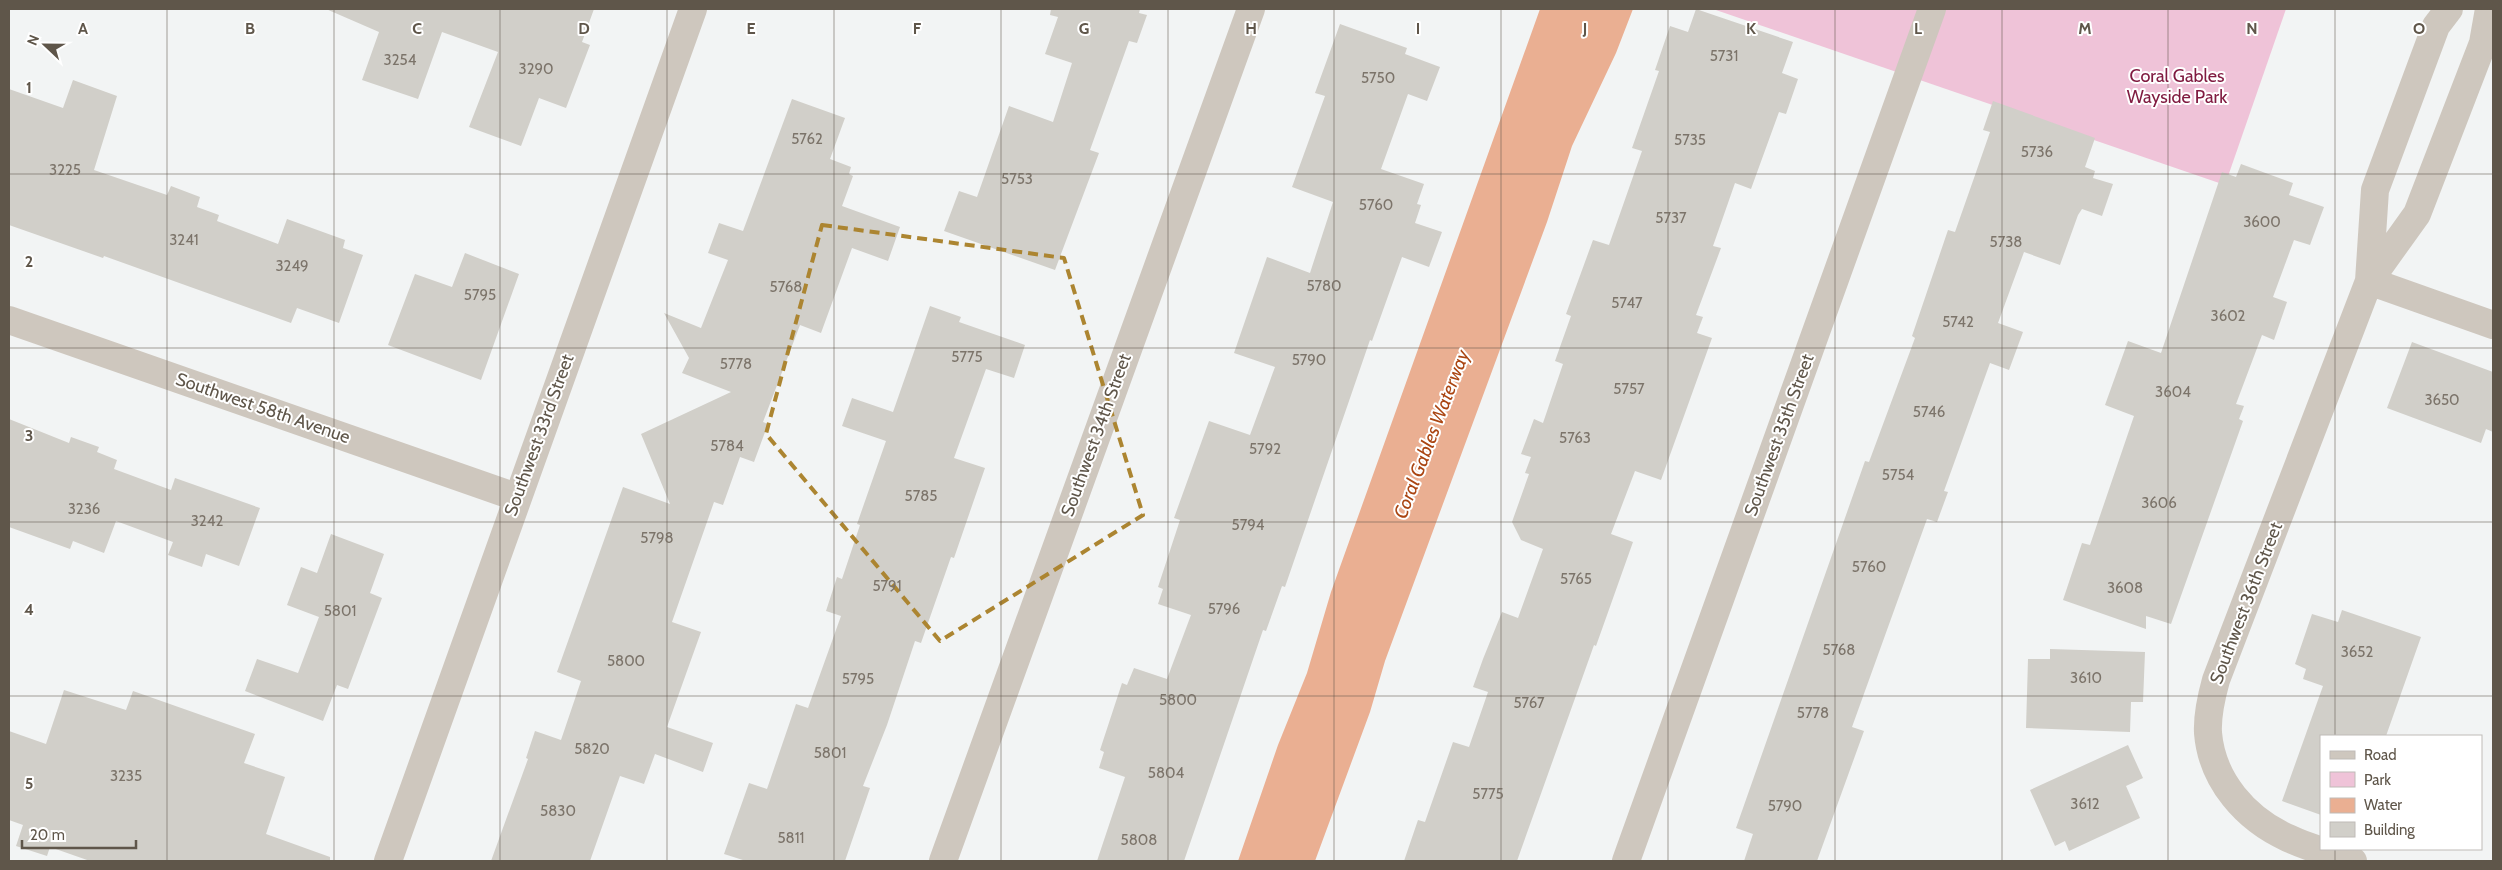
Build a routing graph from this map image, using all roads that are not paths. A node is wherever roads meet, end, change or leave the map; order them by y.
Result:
1 (693, 9) edge
2 (1251, 9) edge
3 (1932, 9) edge
4 (2449, 9) edge
5 (2488, 9) edge
6 (2369, 281) junction
7 (9, 320) edge
8 (2493, 326) edge
9 (516, 497) junction
10 (2320, 849) edge
11 (2322, 850) edge
12 (388, 861) edge
13 (943, 861) edge
14 (1626, 861) edge
15 (2354, 861) edge

1 - 9 street, Southwest 33rd Street
2 - 13 street, Southwest 34th Street
3 - 14 street, Southwest 35th Street
4 - 6 street, Southwest 36th Street
5 - 6 street, Southwest 36th Street
6 - 8 street
6 - 10 street, Southwest 36th Street
7 - 9 street, Southwest 58th Avenue
9 - 12 street, Southwest 33rd Street
11 - 15 street, Southwest 36th Street

